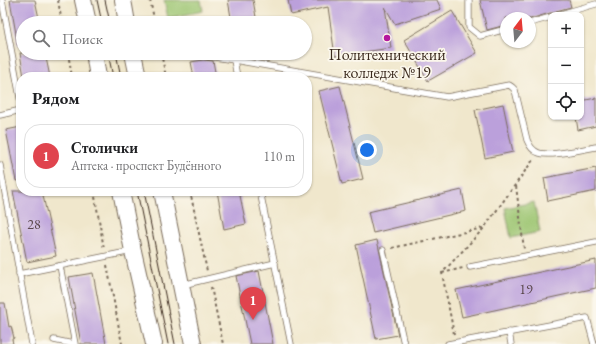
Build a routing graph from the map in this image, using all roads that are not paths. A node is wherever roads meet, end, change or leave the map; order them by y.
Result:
1 (2, 0) edge
2 (83, 0) edge
3 (123, 0) edge
4 (470, 0) edge
5 (596, 4) edge
6 (568, 12) edge
7 (86, 16) edge
8 (126, 16) edge
9 (548, 18) edge
10 (536, 21) edge
11 (500, 31) edge
12 (95, 60) edge
13 (134, 60) edge
14 (234, 60) joint
15 (97, 72) edge
16 (137, 72) edge
17 (236, 72) edge
18 (303, 72) edge
19 (312, 74) edge
20 (16, 76) edge
21 (16, 111) edge
22 (0, 115) edge
23 (596, 147) edge
24 (0, 165) edge
25 (122, 196) edge
26 (163, 196) edge
27 (261, 196) edge
28 (596, 242) edge
29 (383, 250) road end
30 (133, 251) junction
31 (275, 263) junction
32 (60, 266) junction
33 (470, 267) road end
34 (19, 274) junction
35 (181, 285) junction
36 (509, 332) junction
37 (54, 340) dead end
38 (456, 343) edge
39 (32, 344) edge
40 (74, 344) edge
41 (154, 344) edge
42 (193, 344) edge
43 (291, 344) edge
44 (404, 344) edge
45 (448, 344) edge
46 (512, 344) edge
47 (594, 344) edge

1 - 20 lane
2 - 7 main road
3 - 8 main road
4 - 11 lane
5 - 6 lane
9 - 10 lane
12 - 15 main road
13 - 16 main road
14 - 17 lane
14 - 18 lane
19 - 23 lane
21 - 22 lane
24 - 34 lane
25 - 30 main road
26 - 35 main road
27 - 31 lane
28 - 33 lane
29 - 44 lane
30 - 32 lane
30 - 41 main road
31 - 35 lane
31 - 43 lane
32 - 34 lane
32 - 40 lane
34 - 39 lane
35 - 42 main road
36 - 38 lane
36 - 46 lane
36 - 47 lane
37 - 40 lane
38 - 45 lane

